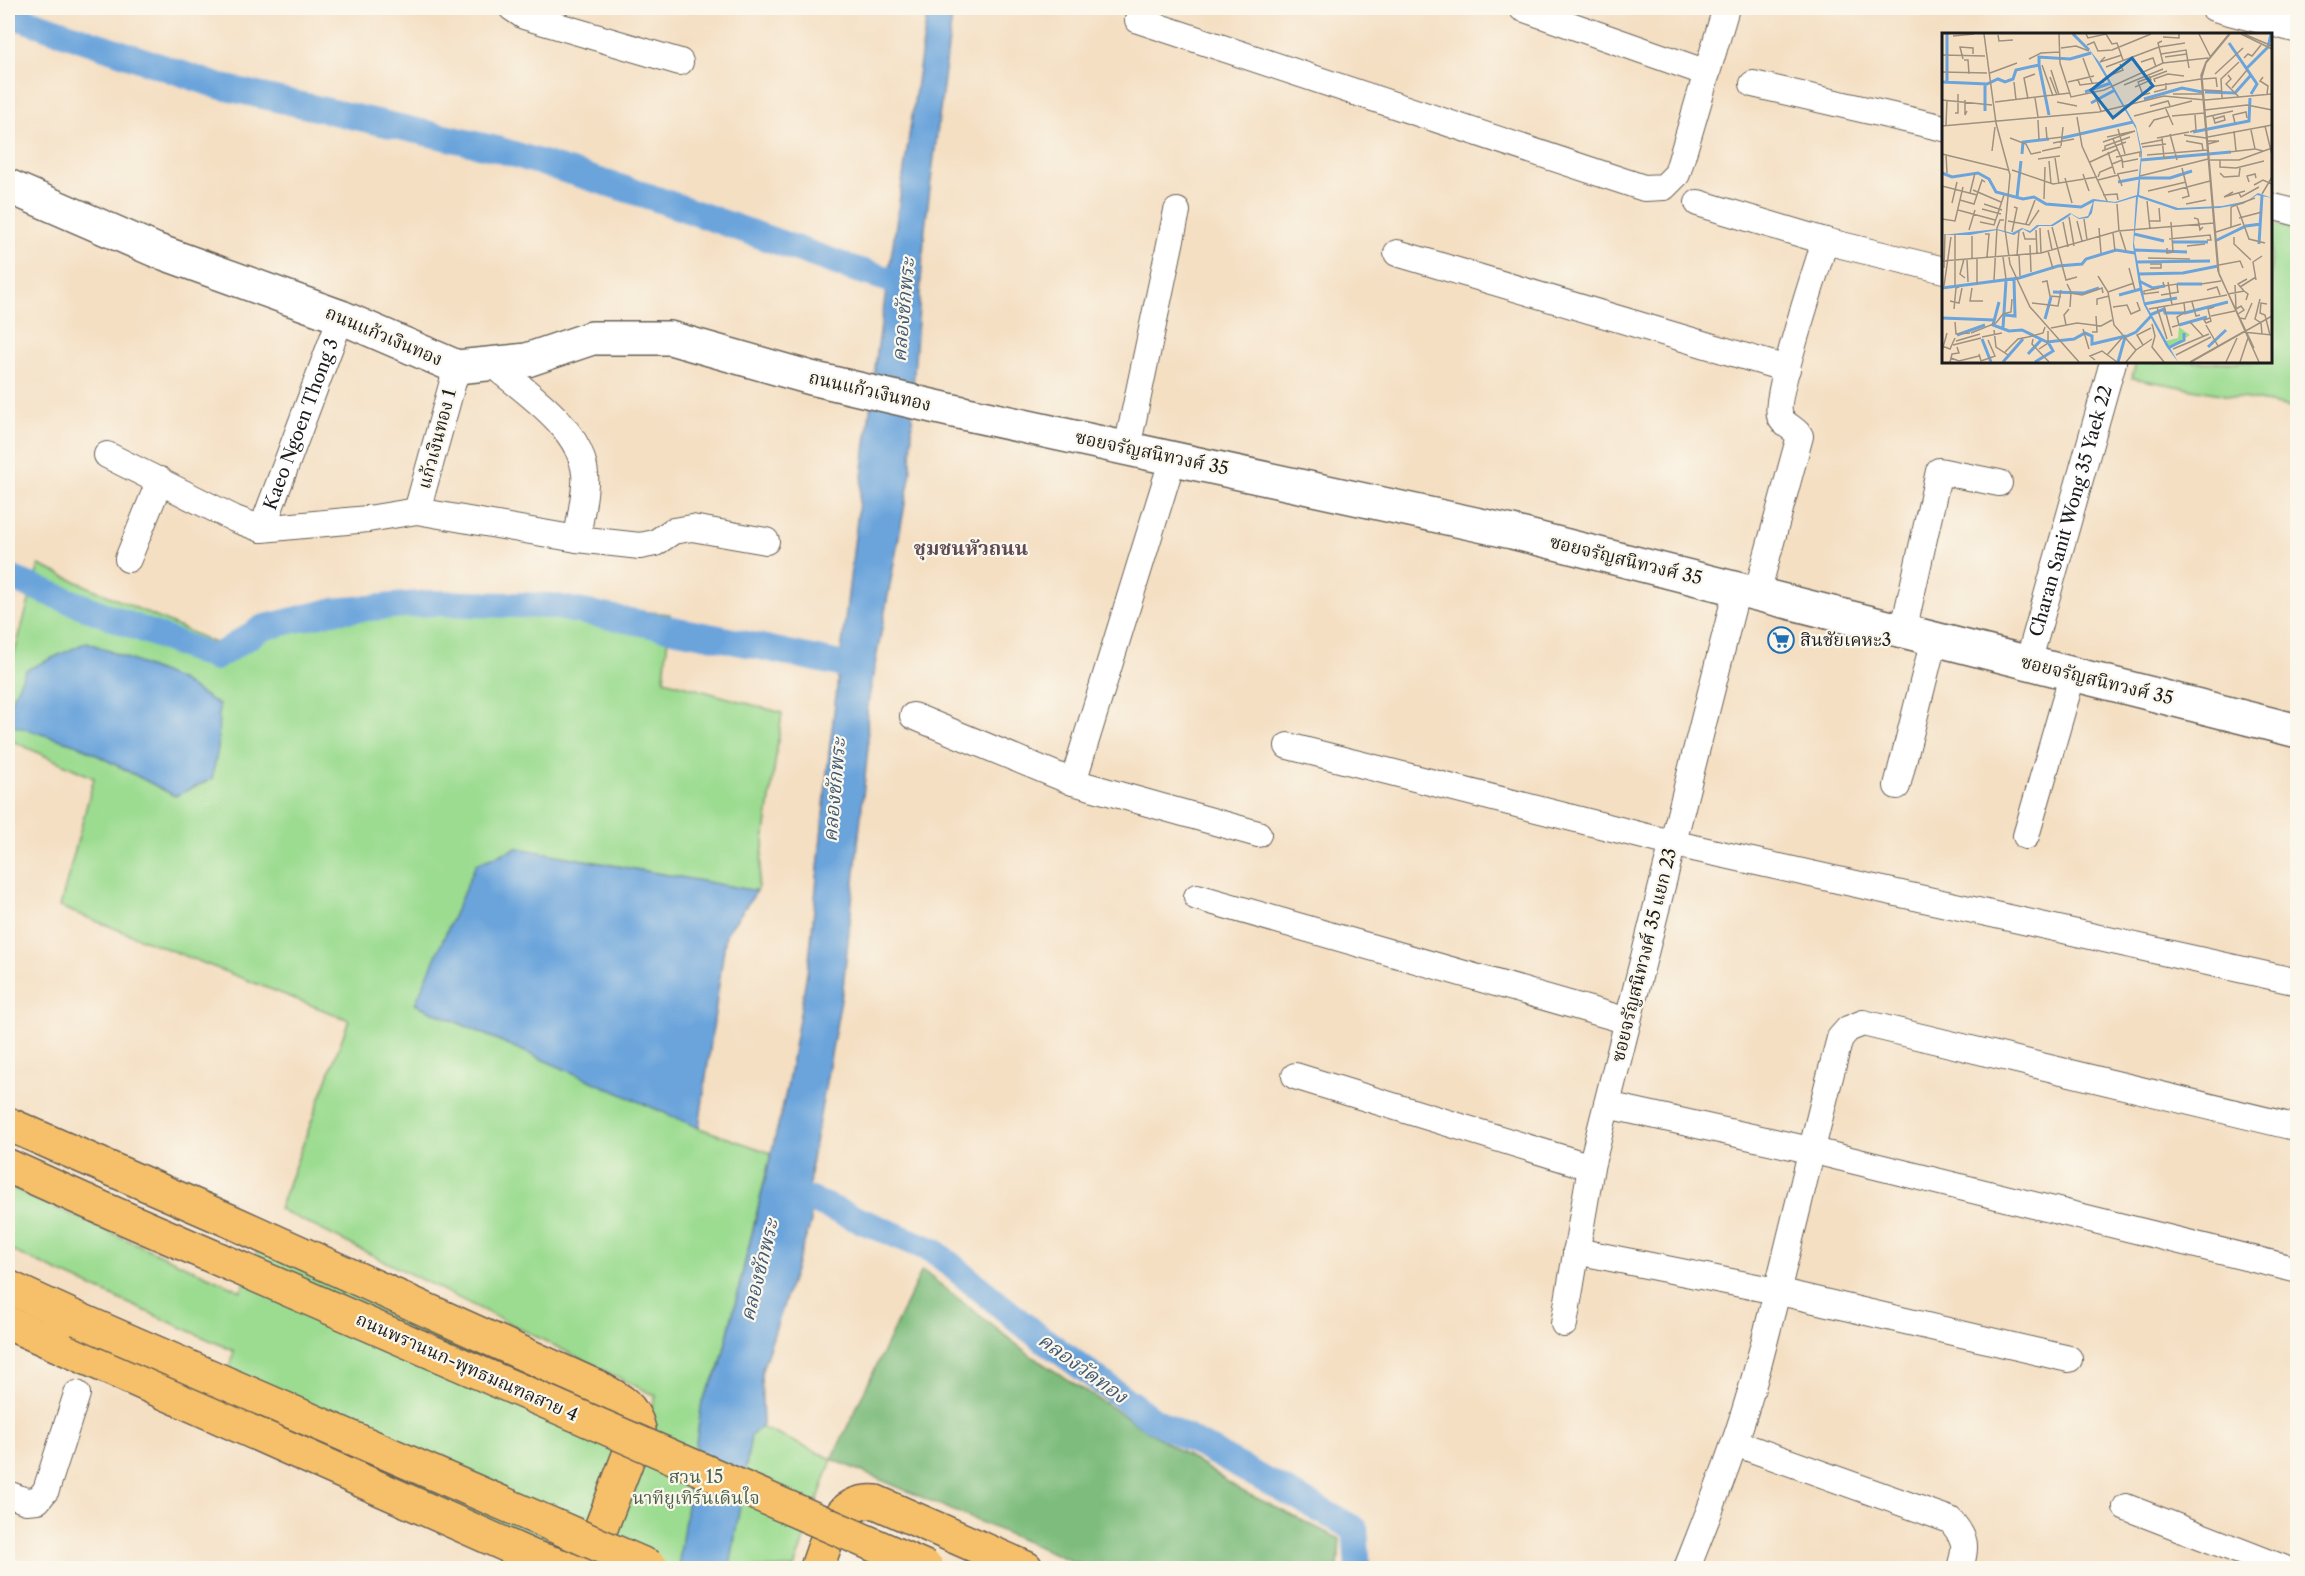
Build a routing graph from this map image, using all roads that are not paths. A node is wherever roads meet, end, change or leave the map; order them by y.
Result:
1 (512, 8) edge
2 (1522, 8) edge
3 (1726, 8) edge
4 (2214, 8) edge
5 (1138, 20) dead end
6 (2298, 30) edge
7 (680, 62) dead end
8 (1707, 73) junction
9 (1753, 84) dead end
10 (1942, 128) edge
11 (8, 186) edge
12 (1698, 203) dead end
13 (2272, 206) edge
14 (1177, 211) dead end
15 (2298, 213) edge
16 (1825, 241) junction
17 (1397, 253) dead end
18 (1942, 270) edge
19 (341, 317) junction
20 (2113, 363) edge
21 (492, 364) junction
22 (457, 367) junction
23 (1787, 369) junction
24 (949, 410) joint
25 (1126, 448) junction
26 (107, 455) dead end
27 (1173, 458) junction
28 (160, 480) junction
29 (1999, 483) dead end
30 (417, 511) junction
31 (262, 530) junction
32 (577, 538) junction
33 (766, 542) dead end
34 (128, 559) dead end
35 (1747, 591) junction
36 (1918, 635) junction
37 (2028, 663) junction
38 (2073, 674) junction
39 (914, 716) dead end
40 (2298, 731) edge
41 (1288, 746) dead end
42 (1073, 782) junction
43 (1897, 786) dead end
44 (1258, 834) dead end
45 (2026, 836) dead end
46 (1671, 843) junction
47 (1197, 897) dead end
48 (2298, 982) edge
49 (1628, 1020) junction
50 (1295, 1076) dead end
51 (1607, 1105) junction
52 (8, 1124) edge
53 (2298, 1128) edge
54 (1810, 1150) junction
55 (8, 1166) edge
56 (1591, 1167) junction
57 (1576, 1251) junction
58 (2298, 1270) edge
59 (8, 1287) edge
60 (1776, 1291) junction
61 (8, 1323) edge
62 (1564, 1324) dead end
63 (2069, 1359) dead end
64 (77, 1394) dead end
65 (1735, 1443) junction
66 (8, 1494) edge
67 (2126, 1507) dead end
68 (579, 1567) edge
69 (652, 1569) edge
70 (817, 1569) edge
71 (927, 1569) edge
72 (1026, 1569) edge
73 (1687, 1569) edge
74 (1960, 1569) edge
75 (2283, 1569) edge

1 - 7 street
2 - 8 street
3 - 8 street
4 - 6 street
5 - 8 street
9 - 10 street
11 - 19 street, ถนนแก้วเงินทอง
12 - 16 street
13 - 15 street
14 - 25 street
16 - 18 street
16 - 23 street
17 - 23 street
19 - 22 street, ถนนแก้วเงินทอง
19 - 31 street, Kaeo Ngoen Thong 3
20 - 37 street, Charan Sanit Wong 35 Yaek 22
21 - 22 street, ถนนแก้วเงินทอง
21 - 24 street, ถนนแก้วเงินทอง
21 - 32 street
22 - 30 street, แก้วเงินทอง 1
23 - 35 street, ซอยจรัญสนิทวงศ์ 35 แยก 23
24 - 25 street, ซอยจรัญสนิทวงศ์ 35
25 - 27 street, ซอยจรัญสนิทวงศ์ 35
26 - 28 street
27 - 35 street, ซอยจรัญสนิทวงศ์ 35
27 - 42 street
28 - 31 street
28 - 34 street
29 - 36 street
30 - 31 street
30 - 32 street
32 - 33 street
35 - 36 street, ซอยจรัญสนิทวงศ์ 35
35 - 46 street, ซอยจรัญสนิทวงศ์ 35 แยก 23
36 - 37 street, ซอยจรัญสนิทวงศ์ 35
36 - 43 street
37 - 38 street, ซอยจรัญสนิทวงศ์ 35
38 - 40 street, ซอยจรัญสนิทวงศ์ 35
38 - 45 street
39 - 42 street
41 - 46 street
42 - 44 street
46 - 48 street
46 - 49 street, ซอยจรัญสนิทวงศ์ 35 แยก 23
47 - 49 street
49 - 51 street, ซอยจรัญสนิทวงศ์ 35 แยก 23
50 - 56 street
51 - 54 street
51 - 56 street, ซอยจรัญสนิทวงศ์ 35 แยก 23
52 - 68 main road
53 - 54 street
54 - 58 street
54 - 60 street
55 - 71 main road, ถนนพรานนก-พุทธมณฑลสาย 4, bridge
56 - 57 street, ซอยจรัญสนิทวงศ์ 35 แยก 23
57 - 60 street
57 - 62 street, ซอยจรัญสนิทวงศ์ 35 แยก 23
59 - 69 main road, bridge
60 - 63 street
60 - 65 street
61 - 68 main road
64 - 66 street
65 - 73 street
65 - 74 street
67 - 75 street
70 - 72 main road

